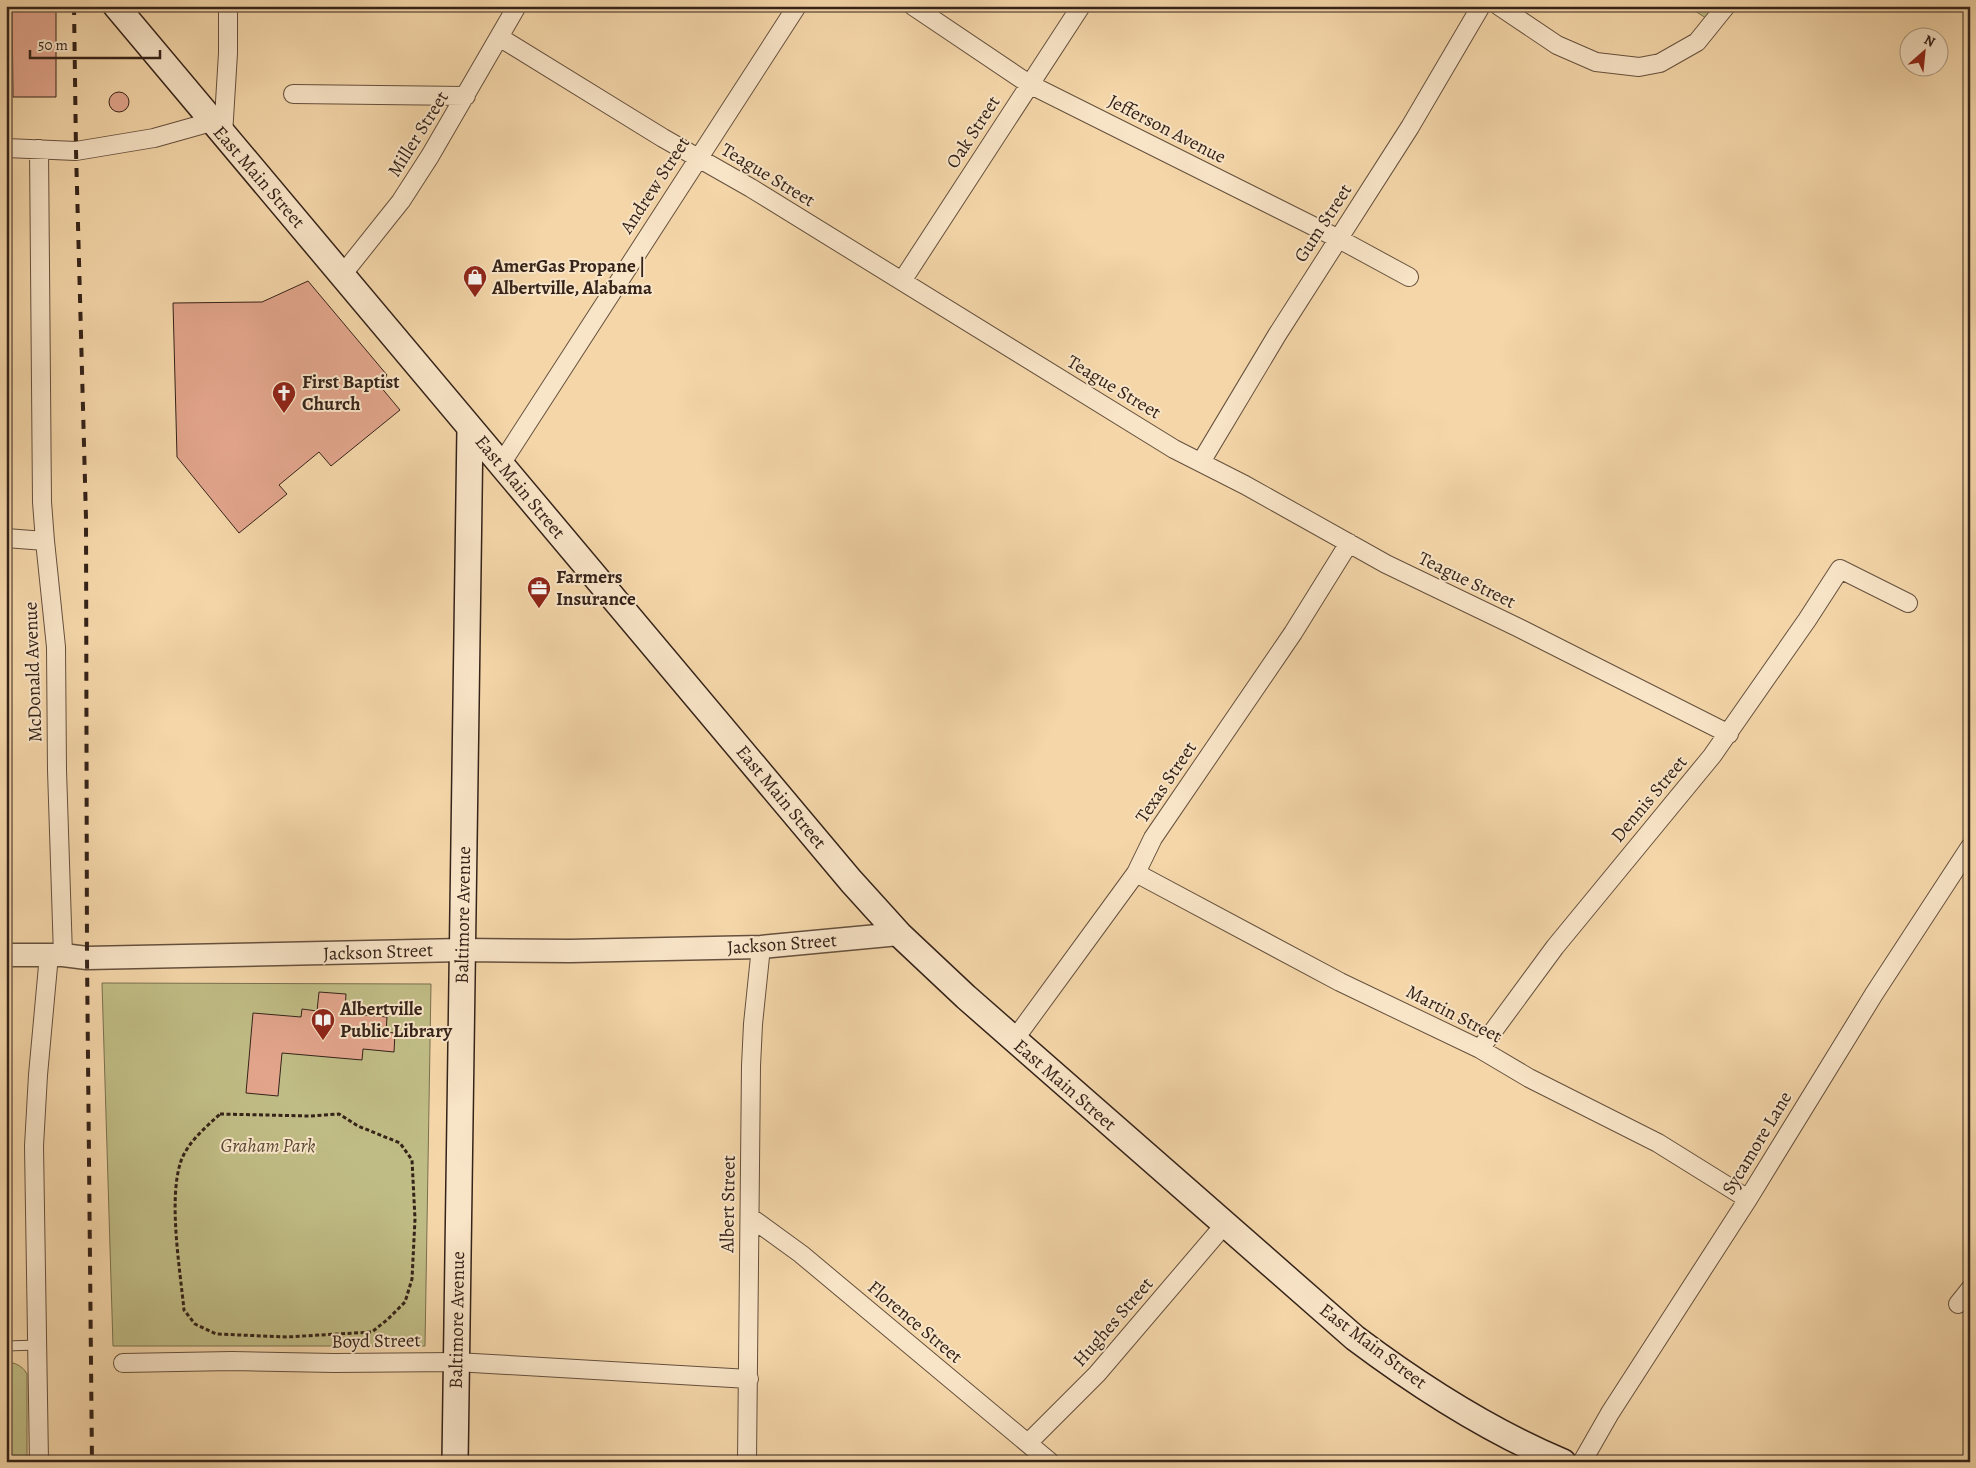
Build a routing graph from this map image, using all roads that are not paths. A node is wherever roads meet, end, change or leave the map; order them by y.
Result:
1 (116, 6) edge
2 (228, 6) edge
3 (518, 6) edge
4 (797, 6) edge
5 (913, 6) edge
6 (1081, 6) edge
7 (1481, 6) edge
8 (1499, 6) edge
9 (1726, 6) edge
10 (505, 22) edge
11 (1029, 84) junction
12 (293, 94) dead end
13 (466, 96) junction
14 (217, 128) junction
15 (6, 148) edge
16 (39, 148) junction
17 (698, 158) junction
18 (1338, 239) junction
19 (342, 275) junction
20 (1409, 277) dead end
21 (902, 281) junction
22 (470, 428) junction
23 (1201, 462) junction
24 (500, 464) junction
25 (6, 538) edge
26 (44, 540) junction
27 (1349, 543) junction
28 (1908, 604) dead end
29 (1729, 734) junction
30 (1970, 847) edge
31 (1136, 873) junction
32 (899, 934) junction
33 (761, 947) junction
34 (462, 950) junction
35 (6, 955) edge
36 (56, 955) junction
37 (1014, 1040) junction
38 (1480, 1050) junction
39 (1748, 1199) junction
40 (750, 1217) junction
41 (1225, 1224) junction
42 (1970, 1289) edge
43 (1958, 1304) dead end
44 (37, 1345) junction
45 (6, 1346) edge
46 (456, 1362) junction
47 (123, 1363) dead end
48 (749, 1379) junction
49 (1028, 1443) junction
50 (39, 1462) edge
51 (455, 1462) edge
52 (747, 1462) edge
53 (1050, 1462) edge
54 (1563, 1462) edge
55 (1582, 1462) edge

1 - 14 main road, East Main Street
2 - 14 street
3 - 10 street, Miller Street
4 - 17 street, Andrew Street
5 - 11 street, Jefferson Avenue
6 - 11 street, Oak Street
7 - 18 street, Gum Street
8 - 9 street
10 - 13 street, Miller Street
10 - 17 street, Teague Street
11 - 18 street, Jefferson Avenue
11 - 21 street, Oak Street
12 - 13 street
13 - 19 street, Miller Street
14 - 16 street
14 - 19 main road, East Main Street
15 - 16 street
16 - 26 street, McDonald Avenue
17 - 21 street, Teague Street
17 - 24 street, Andrew Street
18 - 20 street, Jefferson Avenue
18 - 23 street, Gum Street
19 - 22 main road, East Main Street
21 - 23 street, Teague Street
22 - 24 main road, East Main Street
22 - 34 main road, Baltimore Avenue
23 - 27 street, Teague Street
24 - 32 main road, East Main Street
25 - 26 street
26 - 36 street, McDonald Avenue
27 - 29 street, Teague Street
27 - 31 street, Texas Street
28 - 29 street, Dennis Street
29 - 38 street, Dennis Street
30 - 39 street, Sycamore Lane
31 - 37 street, Texas Street
31 - 38 street, Martin Street
32 - 33 street, Jackson Street
32 - 37 main road, East Main Street
33 - 34 street, Jackson Street
33 - 40 street, Albert Street
34 - 36 street, Jackson Street
34 - 46 main road, Baltimore Avenue
35 - 36 street, Jackson Street
36 - 44 street, McDonald Avenue
37 - 41 main road, East Main Street
38 - 39 street, Martin Street
39 - 55 street, Sycamore Lane
40 - 48 street, Albert Street
40 - 49 street, Florence Street
41 - 49 street, Hughes Street
41 - 54 main road, East Main Street
42 - 43 street
44 - 45 lane
44 - 50 street, McDonald Avenue
46 - 47 street, Boyd Street
46 - 48 street, Boyd Street
46 - 51 main road, Baltimore Avenue
48 - 52 street, Albert Street
49 - 53 street, Florence Street

